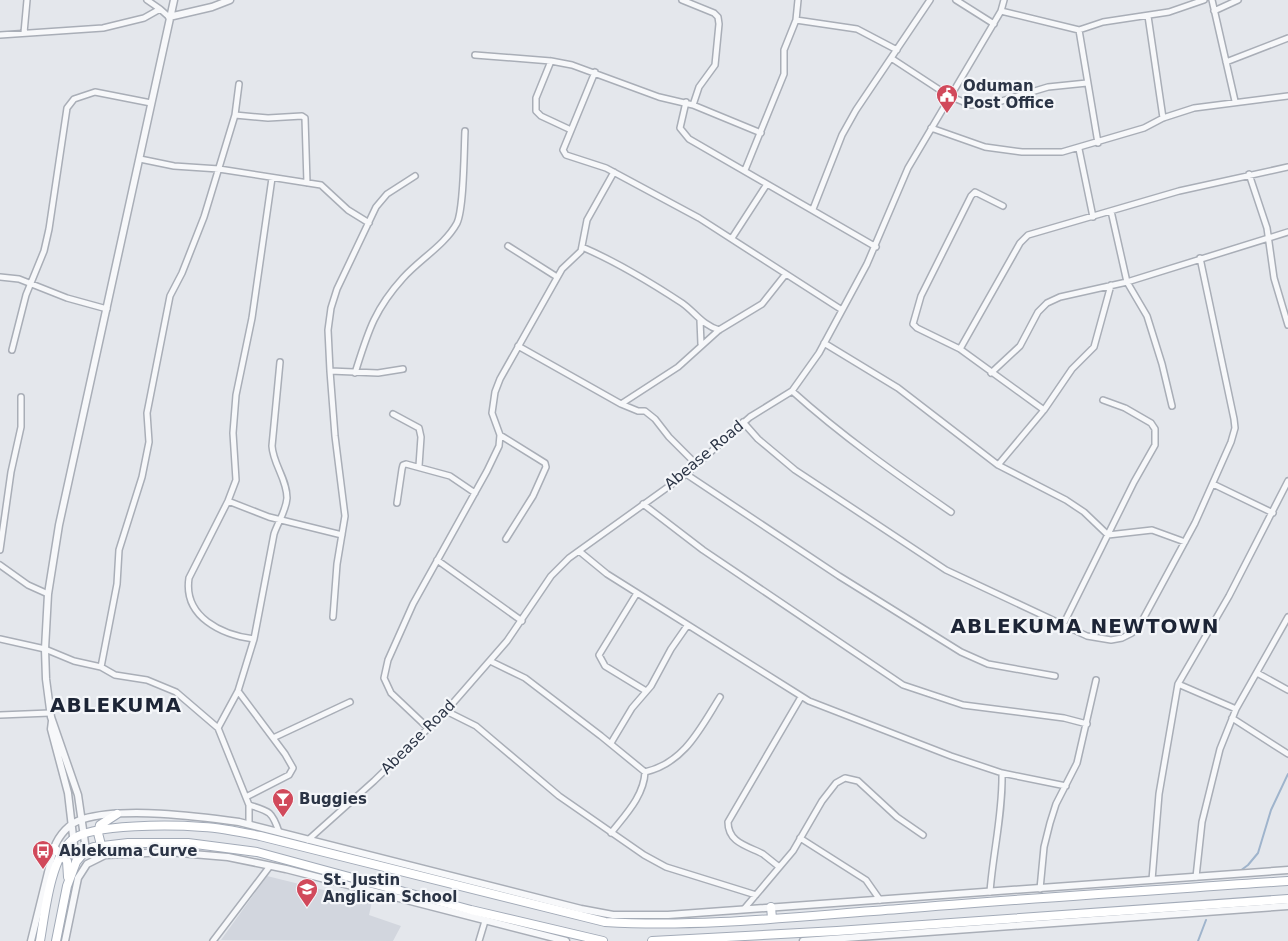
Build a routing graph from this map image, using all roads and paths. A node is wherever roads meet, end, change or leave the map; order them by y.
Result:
1 (27, 0) edge
2 (147, 0) edge
3 (174, 0) edge
4 (230, 0) edge
5 (682, 0) edge
6 (798, 0) edge
7 (930, 0) edge
8 (956, 0) edge
9 (1004, 0) edge
10 (1204, 0) edge
11 (1212, 0) edge
12 (1238, 0) edge
13 (160, 9) junction
14 (1001, 11) junction
15 (1214, 11) junction
16 (1148, 16) junction
17 (169, 17) junction
18 (796, 20) junction
19 (994, 24) junction
20 (1079, 30) junction
21 (24, 33) junction
22 (0, 36) edge
23 (1288, 38) edge
24 (897, 50) junction
25 (475, 56) dead end
26 (891, 58) junction
27 (550, 61) junction
28 (1226, 62) junction
29 (594, 72) junction
30 (1087, 83) junction
31 (239, 84) dead end
32 (949, 96) junction
33 (1288, 96) edge
34 (1235, 101) junction
35 (686, 102) junction
36 (151, 103) junction
37 (693, 105) junction
38 (236, 115) junction
39 (1163, 118) junction
40 (931, 128) junction
41 (571, 130) junction
42 (465, 131) dead end
43 (761, 133) junction
44 (1098, 143) junction
45 (1079, 149) junction
46 (140, 159) junction
47 (1288, 166) edge
48 (219, 169) junction
49 (745, 170) junction
50 (614, 172) junction
51 (1249, 174) junction
52 (415, 176) dead end
53 (272, 178) junction
54 (307, 183) junction
55 (767, 184) junction
56 (1003, 206) dead end
57 (813, 209) junction
58 (1111, 211) junction
59 (1093, 217) junction
60 (368, 223) junction
61 (1288, 232) edge
62 (732, 238) junction
63 (1269, 238) junction
64 (508, 246) dead end
65 (876, 246) junction
66 (582, 248) junction
67 (1200, 258) junction
68 (785, 275) junction
69 (0, 277) edge
70 (557, 277) junction
71 (1127, 282) junction
72 (1112, 285) junction
73 (31, 286) junction
74 (107, 309) junction
75 (842, 310) junction
76 (700, 320) junction
77 (1288, 325) edge
78 (719, 330) junction
79 (824, 343) junction
80 (701, 344) junction
81 (518, 346) junction
82 (960, 349) junction
83 (12, 350) dead end
84 (280, 362) dead end
85 (403, 369) dead end
86 (330, 371) junction
87 (355, 373) junction
88 (991, 373) junction
89 (792, 391) junction
90 (21, 397) dead end
91 (1103, 400) dead end
92 (622, 404) junction
93 (1172, 406) dead end
94 (1044, 410) junction
95 (393, 414) dead end
96 (743, 422) junction
97 (500, 435) junction
98 (697, 465) junction
99 (998, 465) junction
100 (419, 466) junction
101 (686, 474) junction
102 (1288, 481) edge
103 (1213, 484) junction
104 (475, 493) junction
105 (228, 501) junction
106 (397, 503) dead end
107 (643, 504) junction
108 (951, 512) dead end
109 (1273, 513) junction
110 (279, 519) junction
111 (342, 535) junction
112 (1108, 535) junction
113 (506, 539) dead end
114 (1185, 542) junction
115 (0, 550) edge
116 (579, 551) junction
117 (438, 560) junction
118 (0, 565) edge
119 (638, 593) junction
120 (48, 594) junction
121 (1288, 616) edge
122 (333, 617) dead end
123 (522, 621) junction
124 (1063, 625) junction
125 (687, 626) junction
126 (0, 639) edge
127 (254, 639) junction
128 (45, 649) junction
129 (490, 661) junction
130 (101, 668) junction
131 (1257, 673) junction
132 (1055, 676) dead end
133 (1096, 680) dead end
134 (1178, 684) junction
135 (1288, 690) edge
136 (238, 691) junction
137 (646, 691) junction
138 (720, 697) dead end
139 (801, 697) junction
140 (350, 702) dead end
141 (1236, 709) junction
142 (446, 711) junction
143 (0, 715) edge
144 (51, 717) junction
145 (1232, 718) junction
146 (1087, 724) junction
147 (218, 728) junction
148 (428, 728) junction
149 (273, 738) junction
150 (611, 744) junction
151 (1288, 754) edge
152 (645, 772) junction
153 (1002, 772) junction
154 (1066, 786) junction
155 (246, 797) junction
156 (249, 805) junction
157 (117, 814) junction
158 (82, 819) junction
159 (227, 820) junction
160 (249, 824) junction
161 (70, 826) junction
162 (98, 829) junction
163 (226, 830) junction
164 (279, 832) junction
165 (84, 833) junction
166 (611, 833) junction
167 (923, 836) dead end
168 (800, 838) junction
169 (72, 840) junction
170 (308, 840) junction
171 (195, 844) junction
172 (101, 845) junction
173 (54, 848) junction
174 (86, 850) junction
175 (194, 853) junction
176 (61, 854) junction
177 (76, 862) junction
178 (270, 866) junction
179 (778, 866) junction
180 (1288, 870) edge
181 (1196, 877) junction
182 (1152, 880) junction
183 (1288, 881) edge
184 (67, 886) junction
185 (1040, 889) junction
186 (990, 892) junction
187 (756, 894) junction
188 (1025, 899) junction
189 (1288, 899) edge
190 (880, 900) junction
191 (1288, 906) edge
192 (771, 907) junction
193 (744, 909) junction
194 (836, 913) junction
195 (1026, 916) junction
196 (772, 918) junction
197 (485, 921) junction
198 (837, 931) junction
199 (548, 932) junction
200 (32, 941) edge
201 (40, 941) edge
202 (56, 941) edge
203 (65, 941) edge
204 (213, 941) edge
205 (479, 941) edge
206 (566, 941) edge
207 (603, 941) edge
208 (652, 941) edge
209 (804, 941) edge

1 - 21 street
2 - 13 street
3 - 17 street
4 - 17 street
5 - 37 street
6 - 18 street
7 - 24 street
8 - 19 street
9 - 14 street, Abease Road
10 - 16 street
11 - 15 street
12 - 15 street
13 - 17 street
13 - 21 street
14 - 19 street, Abease Road
14 - 20 street
15 - 28 street
16 - 20 street
16 - 39 street
17 - 36 street
18 - 24 street
18 - 43 street
19 - 32 street, Abease Road
20 - 30 street
21 - 22 street
23 - 28 street
24 - 26 street
25 - 27 street
26 - 32 street
26 - 57 street
27 - 29 street
27 - 41 street
28 - 34 street
29 - 35 street
29 - 41 street
30 - 32 street
30 - 44 street
31 - 38 street
32 - 40 street, Abease Road
33 - 34 street
34 - 39 street
35 - 37 street
35 - 49 street
36 - 46 street
36 - 73 street
37 - 43 street
38 - 48 street
38 - 54 street
39 - 44 street
40 - 45 street
40 - 65 street, Abease Road
41 - 50 street
42 - 87 street
43 - 49 street
44 - 45 street
45 - 59 street
46 - 48 street
46 - 74 street
47 - 51 street
48 - 53 street
48 - 130 street
49 - 55 street
50 - 62 street
50 - 66 street
51 - 58 street
51 - 63 street
52 - 60 street
53 - 54 street
53 - 105 street
54 - 60 street
55 - 57 street
55 - 62 street
56 - 82 street
57 - 65 street
58 - 59 street
58 - 71 street
59 - 82 street
60 - 86 street
61 - 63 street
62 - 68 street
63 - 67 street
63 - 77 street
64 - 70 street
65 - 75 street, Abease Road
66 - 70 street
66 - 76 street
67 - 71 street
67 - 103 street
68 - 75 street
68 - 78 street
69 - 73 street
70 - 81 street
71 - 72 street
71 - 93 street
72 - 88 street
72 - 94 street
73 - 74 street
73 - 83 street
74 - 120 street
75 - 79 street, Abease Road
76 - 78 street
76 - 80 street
78 - 80 street
79 - 89 street, Abease Road
79 - 99 street
80 - 92 street
81 - 92 street
81 - 97 street
82 - 88 street
84 - 110 street
85 - 87 street
86 - 87 street
86 - 111 street
88 - 94 street
89 - 96 street, Abease Road
89 - 108 street
90 - 115 street
91 - 112 street
92 - 98 street
94 - 99 street
95 - 100 street
96 - 98 street, Abease Road
96 - 124 street
97 - 104 street
97 - 113 street
98 - 101 street, Abease Road
99 - 112 street
100 - 104 street
100 - 106 street
101 - 107 street, Abease Road
101 - 132 street
102 - 109 street
103 - 109 street
103 - 114 street
104 - 117 street
105 - 110 street
105 - 127 street
107 - 116 street, Abease Road
107 - 146 street
109 - 134 street
110 - 111 street
110 - 127 street
111 - 122 street
112 - 114 street
112 - 124 street
114 - 124 street
116 - 119 street
116 - 123 street, Abease Road
117 - 123 street
117 - 148 street
118 - 120 street
119 - 125 street
119 - 137 street
120 - 128 street
121 - 131 street
123 - 129 street, Abease Road
125 - 137 street
125 - 139 street
126 - 128 street
127 - 136 street
128 - 130 street
128 - 144 street
129 - 142 street, Abease Road
129 - 150 street
130 - 147 street
131 - 135 street
131 - 141 street
133 - 146 street
134 - 141 street
134 - 182 street
136 - 147 street
136 - 149 street
137 - 150 street
138 - 152 street
139 - 153 street
139 - 179 street
140 - 149 street
141 - 145 street
142 - 148 street, Abease Road
142 - 166 street
143 - 144 street
144 - 158 street
144 - 161 street
145 - 151 street
145 - 181 street
146 - 154 street
147 - 155 street
148 - 170 street, Abease Road
149 - 155 street
150 - 152 street
152 - 166 street
153 - 154 street
153 - 186 street
154 - 185 street
155 - 156 street
156 - 160 street
156 - 164 street
157 - 158 street
157 - 159 street
157 - 162 main road
158 - 161 street
158 - 165 street
159 - 160 street
159 - 163 main road
160 - 164 street
161 - 169 street
161 - 173 street
162 - 163 main road
162 - 165 main road
162 - 172 main road
163 - 196 main road
164 - 170 street
165 - 169 main road
165 - 174 street
166 - 187 street
167 - 168 street
168 - 179 street
168 - 190 street
169 - 176 main road
169 - 177 street
170 - 193 street
171 - 172 main road
171 - 175 main road
171 - 199 main road
172 - 174 main road
173 - 176 main road
173 - 200 street
174 - 177 main road
175 - 178 street
175 - 203 street
176 - 184 main road
176 - 201 main road
177 - 184 main road
178 - 197 street
178 - 204 street
179 - 187 street
180 - 181 street
181 - 182 street
182 - 185 street
183 - 188 main road
184 - 202 main road
185 - 186 street
186 - 190 street
187 - 193 street
188 - 194 main road
188 - 195 main road
189 - 195 main road
190 - 192 street
191 - 209 street
192 - 193 street
192 - 196 main road
194 - 196 main road
194 - 198 main road
195 - 198 main road
197 - 199 street
197 - 205 street
198 - 208 main road
199 - 206 street
199 - 207 main road

